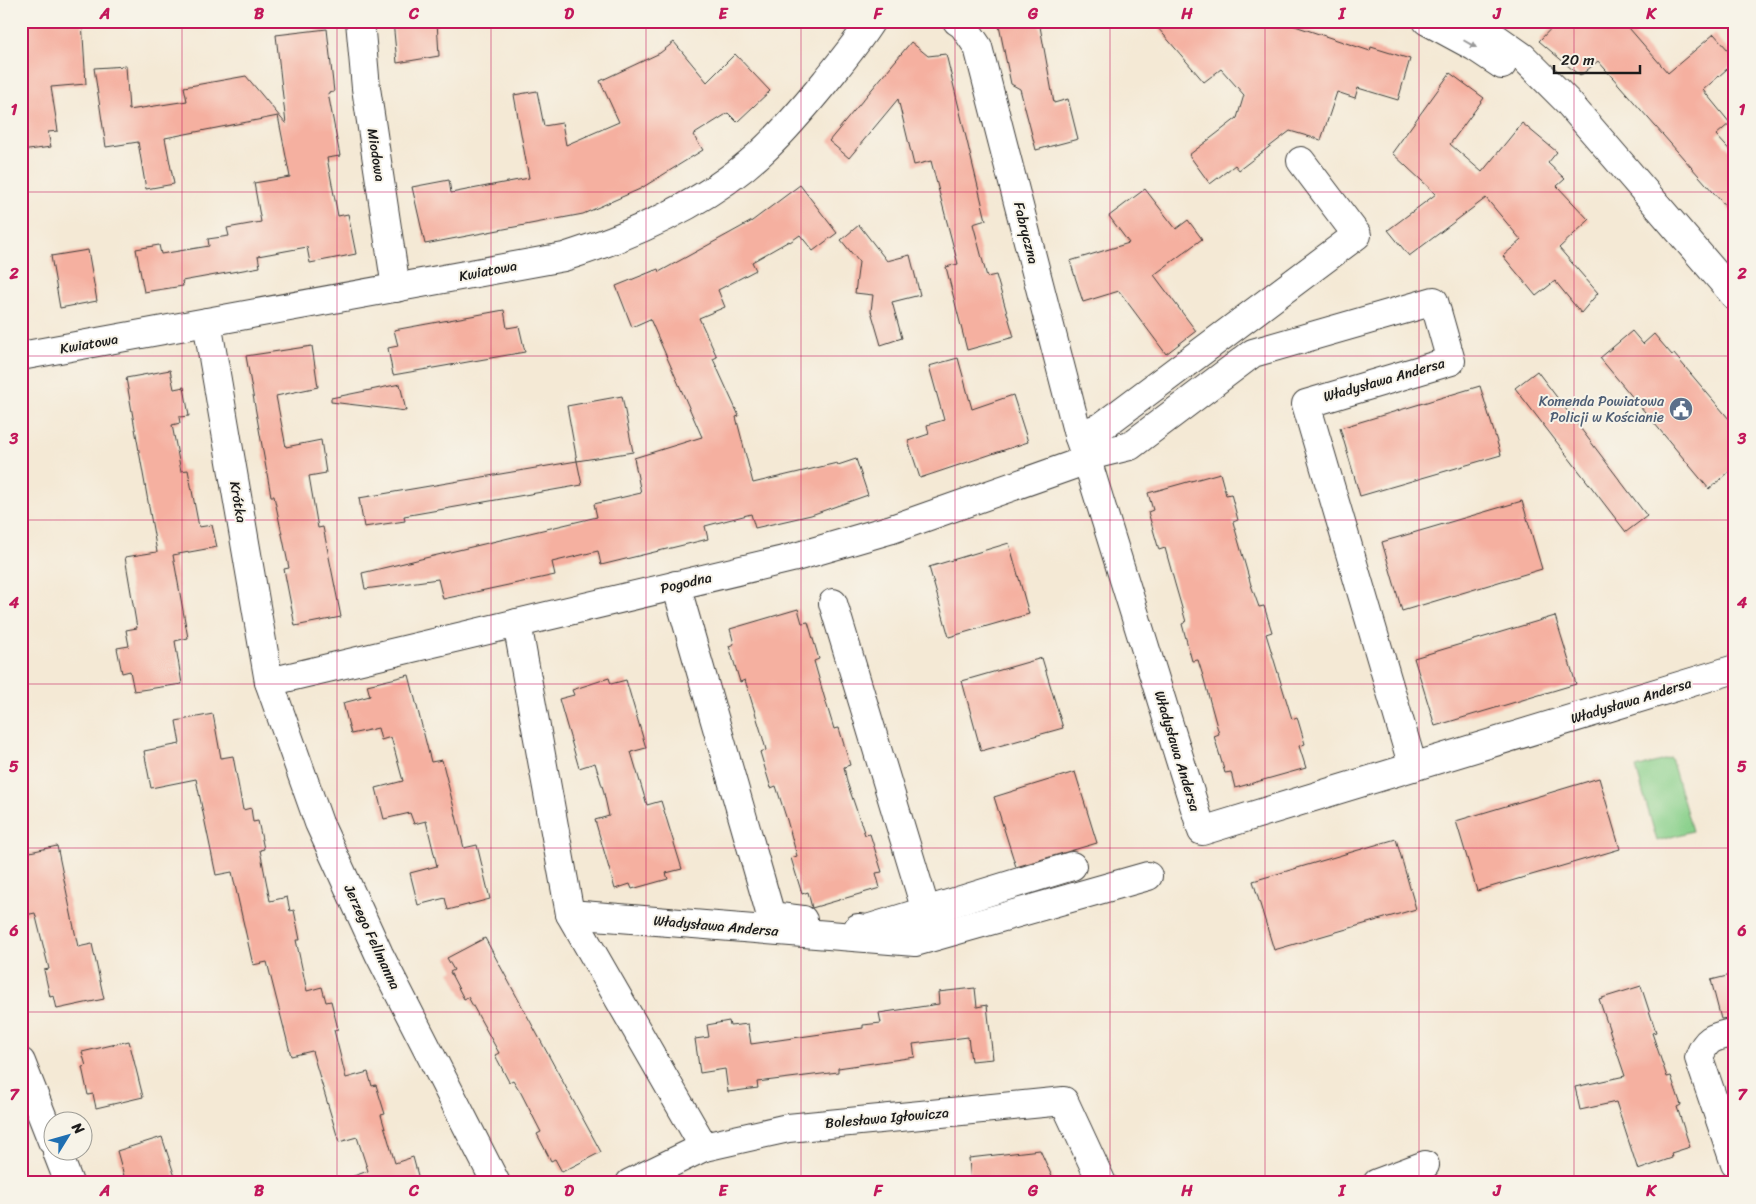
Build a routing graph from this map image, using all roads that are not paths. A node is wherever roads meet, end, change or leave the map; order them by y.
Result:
1 (360, 21) edge
2 (871, 21) edge
3 (957, 21) edge
4 (1427, 21) edge
5 (1472, 21) edge
6 (1610, 153) junction
7 (1301, 161) dead end
8 (396, 288) junction
9 (1735, 296) edge
10 (207, 322) junction
11 (21, 356) edge
12 (1083, 451) junction
13 (676, 585) junction
14 (833, 603) dead end
15 (517, 624) junction
16 (1735, 669) edge
17 (269, 682) junction
18 (1413, 767) junction
19 (1072, 866) dead end
20 (1148, 876) dead end
21 (926, 911) junction
22 (570, 914) junction
23 (1735, 1032) edge
24 (21, 1062) edge
25 (42, 1116) edge
26 (704, 1146) junction
27 (61, 1162) edge
28 (1735, 1164) edge
29 (1425, 1165) dead end
30 (69, 1183) edge
31 (496, 1183) edge
32 (630, 1183) edge
33 (1102, 1183) edge
34 (1377, 1183) edge

1 - 8 street, Miodowa
2 - 8 street, Kwiatowa
3 - 12 street, Fabryczna
4 -> 6 street
5 - 6 street
6 - 9 street
7 - 12 street
8 - 10 street, Kwiatowa
10 - 11 street, Kwiatowa
10 - 17 street, Krótka
12 - 13 street, Pogodna
12 - 18 street, Władysława Andersa
12 - 18 street, Władysława Andersa
13 - 15 street, Pogodna
13 - 21 street, Władysława Andersa
14 - 21 street
15 - 17 street, Pogodna
15 - 22 street
16 - 18 street, Władysława Andersa
17 - 31 street, Jerzego Fellmanna
19 - 21 street, Władysława Andersa
20 - 22 street, Władysława Andersa
22 - 26 street
23 - 28 street
24 - 25 street
26 - 32 street, Bolesława Igłowicza
26 - 33 street, Bolesława Igłowicza
27 - 30 street
29 - 34 street

